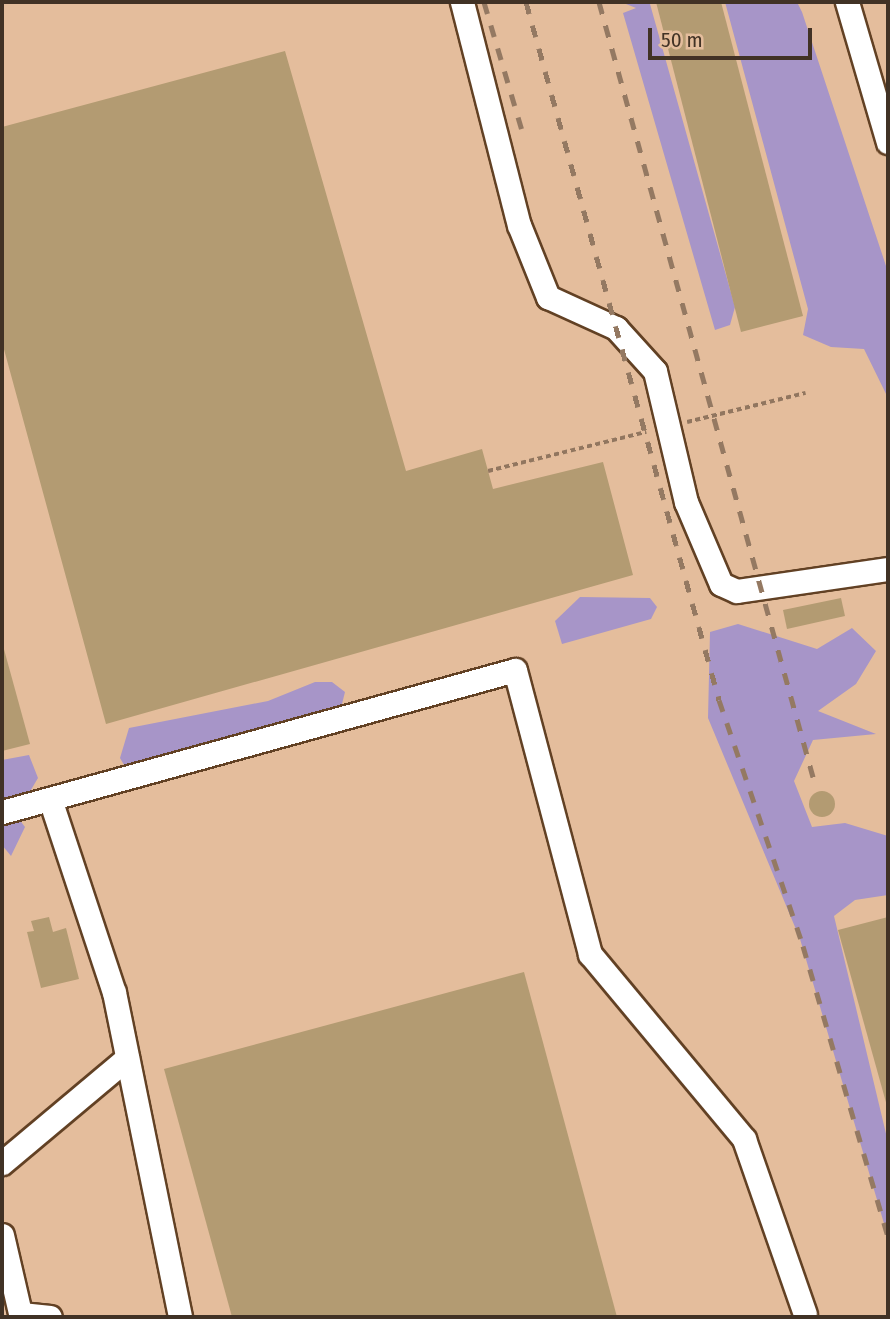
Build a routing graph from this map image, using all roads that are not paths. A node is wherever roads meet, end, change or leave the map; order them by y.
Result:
1 (462, 2) edge
2 (847, 2) edge
3 (888, 142) edge
4 (888, 569) edge
5 (50, 799) junction
6 (2, 812) edge
7 (127, 1058) junction
8 (2, 1163) edge
9 (2, 1235) edge
10 (805, 1314) dead end
11 (21, 1316) edge
12 (50, 1317) edge
13 (180, 1317) edge

1 - 4 street
2 - 3 street
5 - 6 street
5 - 7 street
5 - 10 street
7 - 8 street
7 - 13 street
9 - 11 street
11 - 12 street

